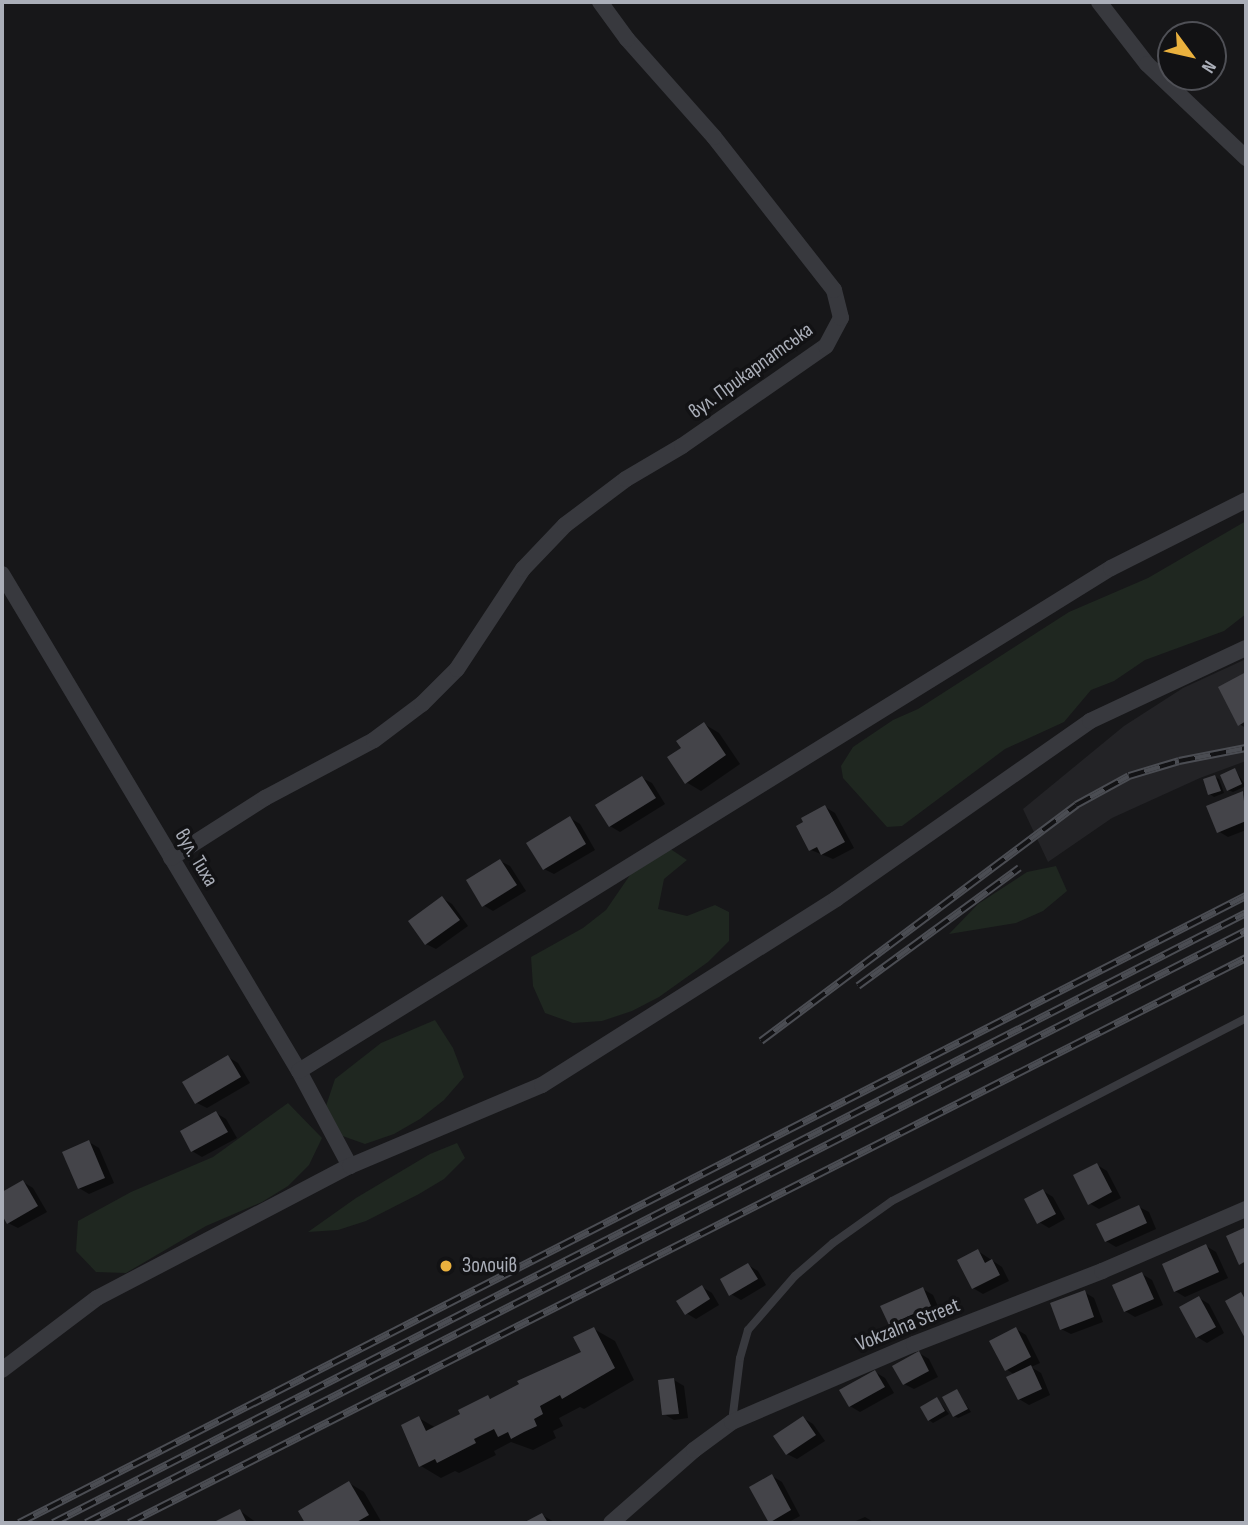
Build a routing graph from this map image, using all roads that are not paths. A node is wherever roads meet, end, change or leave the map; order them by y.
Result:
1 (600, 2) edge
2 (1099, 2) edge
3 (1246, 159) edge
4 (1246, 500) edge
5 (2, 574) edge
6 (1246, 648) edge
7 (171, 858) junction
8 (1246, 1018) edge
9 (299, 1071) junction
10 (350, 1166) junction
11 (1246, 1209) edge
12 (2, 1370) edge
13 (732, 1422) junction
14 (611, 1523) edge

1 - 7 street, вул. Прикарпатська
2 - 3 street
4 - 9 street
5 - 7 street, вул. Тиха
6 - 10 street
7 - 9 street, вул. Тиха
8 - 13 lane
9 - 10 street, вул. Тиха
10 - 12 street
11 - 13 street, Vokzalna Street
13 - 14 street, Vokzalna Street

